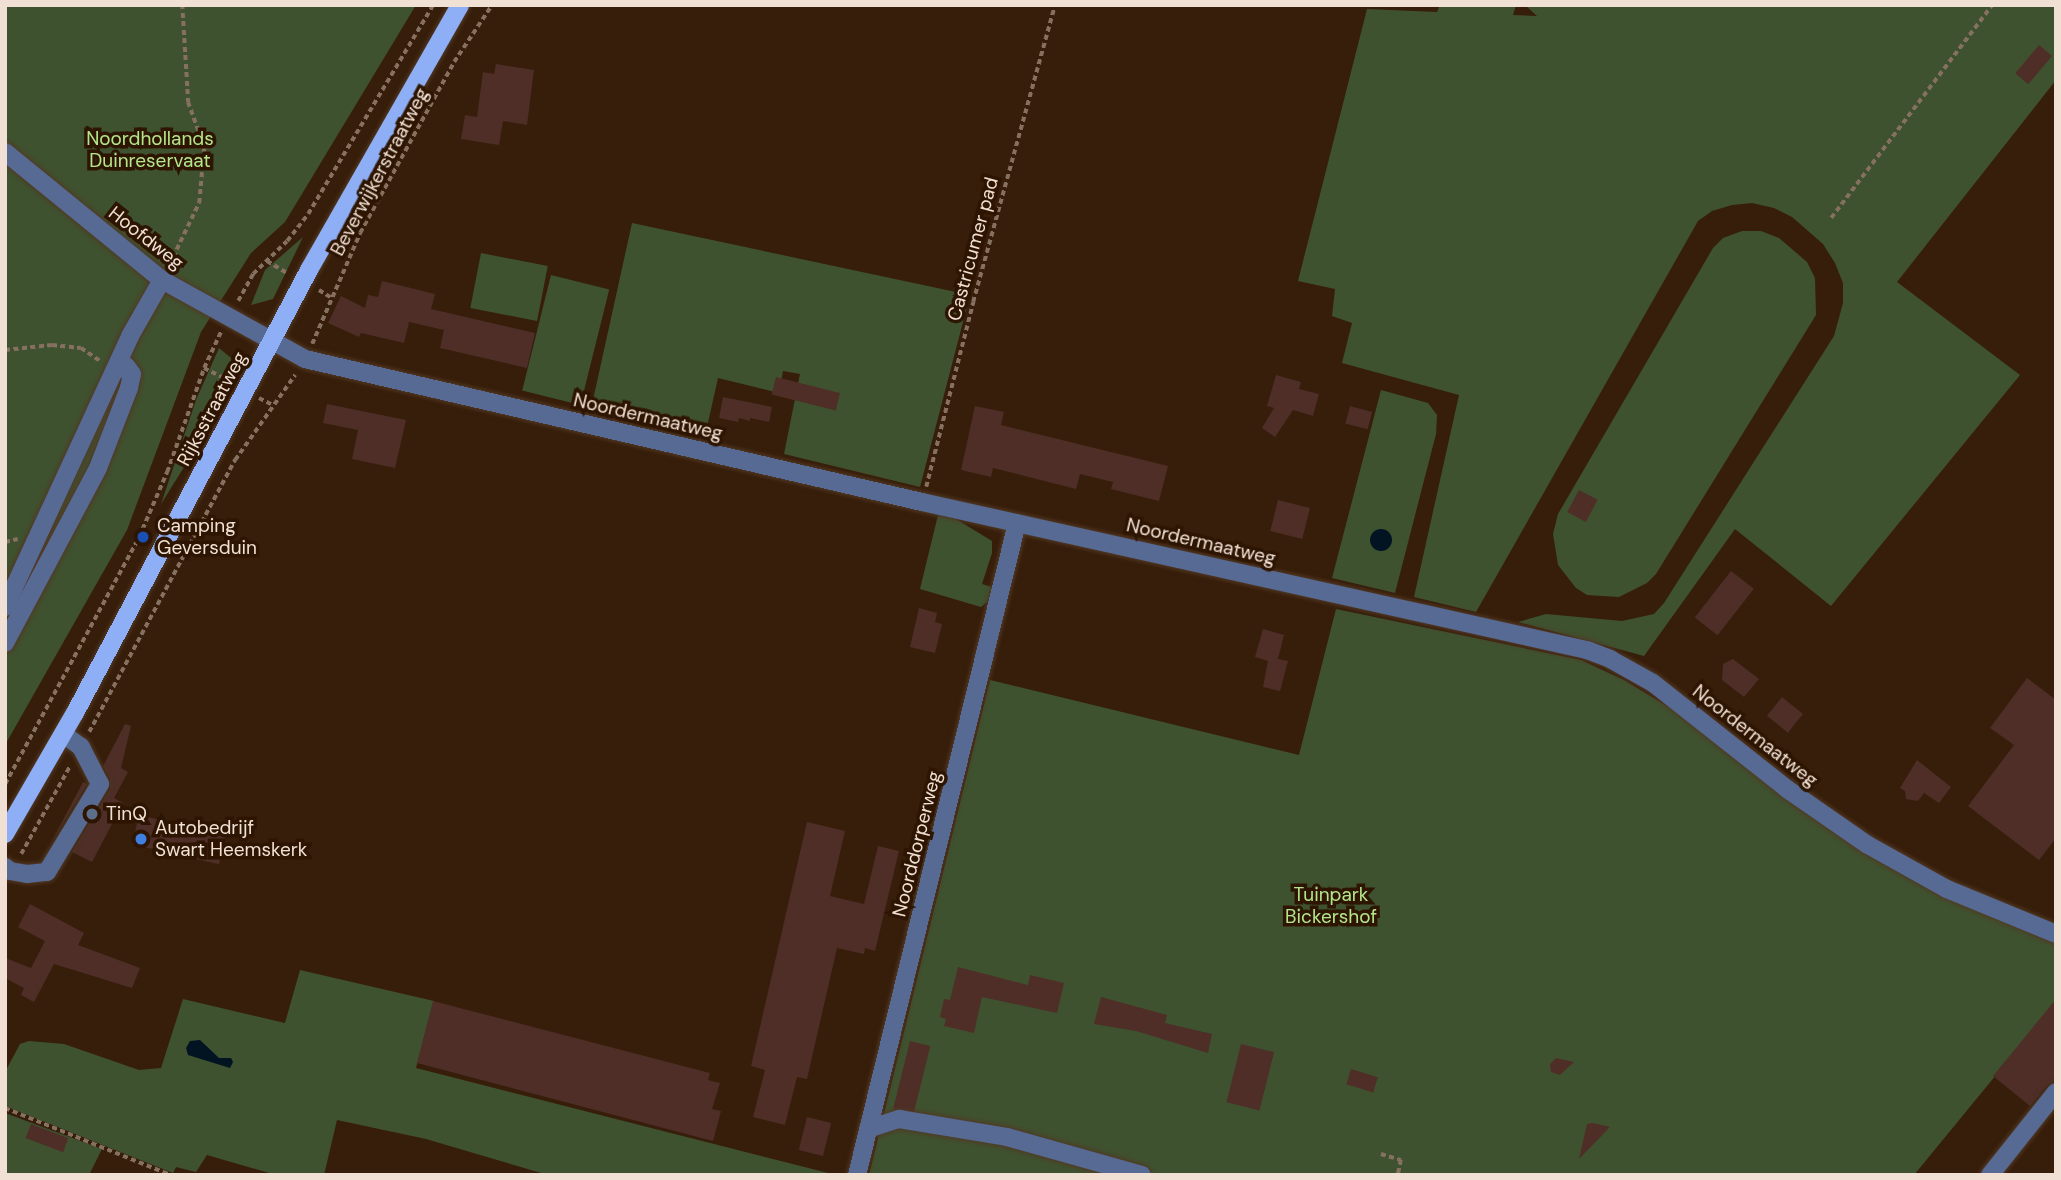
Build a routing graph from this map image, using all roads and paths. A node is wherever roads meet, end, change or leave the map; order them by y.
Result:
1 (182, 5) edge
2 (433, 5) edge
3 (460, 5) edge
4 (492, 5) edge
5 (1055, 5) edge
6 (1992, 5) edge
7 (5, 152) edge
8 (1831, 218) dead end
9 (162, 280) junction
10 (229, 318) junction
11 (271, 341) junction
12 (5, 350) edge
13 (306, 359) junction
14 (114, 371) junction
15 (922, 502) junction
16 (1017, 523) junction
17 (5, 607) edge
18 (5, 643) edge
19 (63, 734) junction
20 (81, 747) junction
21 (5, 784) edge
22 (5, 834) edge
23 (8, 869) edge
24 (2056, 934) edge
25 (2056, 1092) edge
26 (5, 1108) edge
27 (868, 1129) junction
28 (1381, 1154) dead end
29 (171, 1175) edge
30 (857, 1175) edge
31 (1142, 1175) edge
32 (1398, 1175) edge
33 (1990, 1175) edge

1 - 9 path
2 - 10 path, Rijksstraatweg
3 - 11 main road, Rijksstraatweg
4 - 13 path, Beverwijkerstraatweg
5 - 15 path, Castricumer pad
6 - 8 path
7 - 9 street, Hoofdweg
9 - 10 street, Hoofdweg
9 - 14 street
10 - 11 street, Hoofdweg
10 - 21 path, Rijksstraatweg
11 - 13 street, Noordermaatweg
11 - 19 main road, Rijksstraatweg
12 - 14 path
13 - 15 street, Noordermaatweg
13 - 20 path
14 - 17 street
14 - 18 street
15 - 16 street, Noordermaatweg
16 - 24 street, Noordermaatweg
16 - 27 street, Noorddorperweg
19 - 20 street
19 - 22 main road, Rijksstraatweg
20 - 23 path
20 - 23 street
25 - 33 street
26 - 29 path
27 - 30 street, Noorddorperweg
27 - 31 street
28 - 32 path

